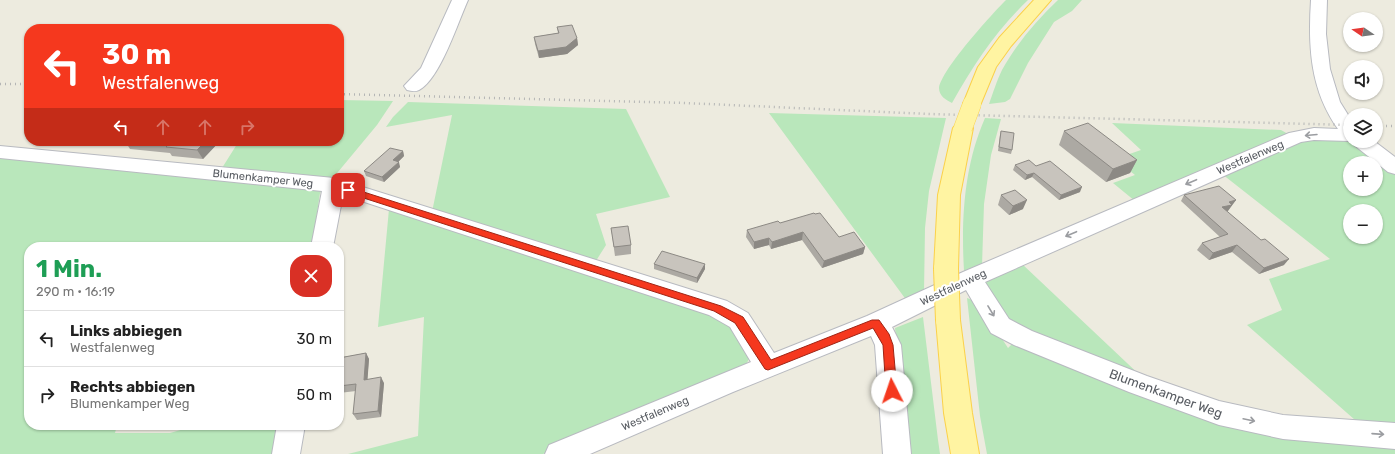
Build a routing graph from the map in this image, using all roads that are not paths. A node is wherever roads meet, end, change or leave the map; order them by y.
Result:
1 (460, 0) edge
2 (1043, 0) edge
3 (1319, 0) edge
4 (413, 86) dead end
5 (1343, 120) edge
6 (1343, 135) edge
7 (1371, 148) edge
8 (0, 152) edge
9 (1395, 167) edge
10 (334, 185) junction
11 (323, 242) edge
12 (971, 278) junction
13 (876, 323) junction
14 (768, 366) junction
15 (290, 430) edge
16 (1395, 436) edge
17 (286, 454) edge
18 (559, 454) edge
19 (897, 454) edge
20 (965, 454) edge

1 - 4 street
2 - 20 main road, bridge
3 - 5 street
6 -> 12 street, Westfalenweg
7 - 9 street
8 - 10 street, Blumenkamper Weg
10 - 11 street
10 - 14 street, Blumenkamper Weg
12 - 13 street, Westfalenweg
12 -> 16 street, Blumenkamper Weg
13 - 14 street, Westfalenweg
13 - 19 street
14 - 18 street, Westfalenweg
15 - 17 street

